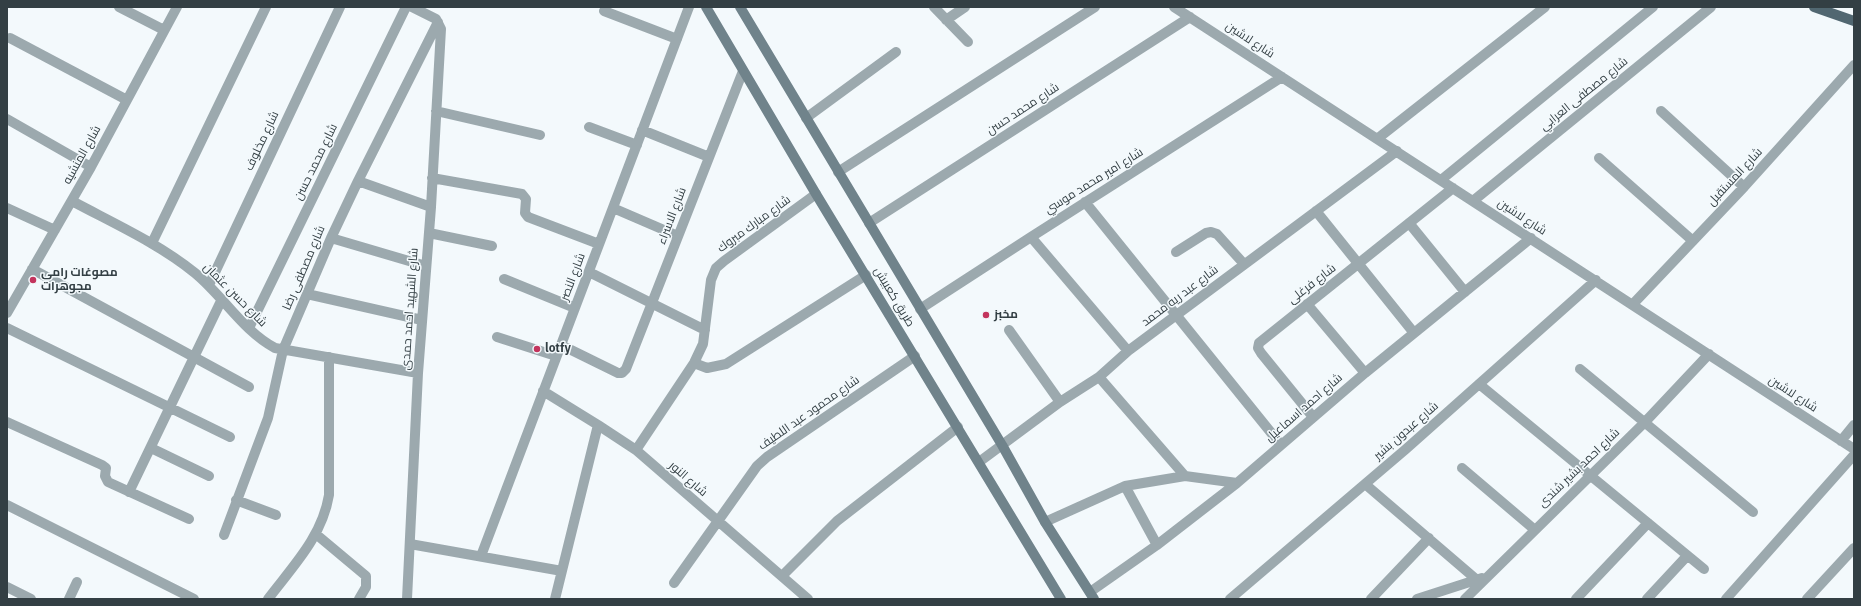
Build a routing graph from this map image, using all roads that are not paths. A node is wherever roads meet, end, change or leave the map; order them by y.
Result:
1 (119, 7) edge
2 (177, 7) edge
3 (266, 7) edge
4 (340, 7) edge
5 (406, 7) edge
6 (412, 7) edge
7 (689, 7) edge
8 (706, 7) edge
9 (740, 7) edge
10 (934, 7) edge
11 (965, 7) edge
12 (1095, 7) edge
13 (1174, 7) edge
14 (1545, 7) edge
15 (1653, 7) edge
16 (1711, 7) edge
17 (1814, 7) edge
18 (604, 11) dead end
19 (1190, 17) junction
20 (946, 20) junction
21 (1854, 21) edge
22 (438, 22) junction
23 (164, 30) junction
24 (10, 38) dead end
25 (677, 39) junction
26 (968, 42) dead end
27 (896, 52) dead end
28 (1854, 65) edge
29 (743, 71) junction
30 (1282, 77) junction
31 (127, 100) junction
32 (436, 111) junction
33 (1661, 111) dead end
34 (806, 118) junction
35 (7, 119) edge
36 (589, 127) dead end
37 (642, 130) junction
38 (540, 135) dead end
39 (1377, 138) junction
40 (636, 145) junction
41 (1397, 151) junction
42 (709, 157) junction
43 (1599, 158) dead end
44 (91, 166) junction
45 (838, 172) junction
46 (432, 178) junction
47 (1441, 180) junction
48 (358, 181) junction
49 (1744, 187) junction
50 (1453, 188) junction
51 (816, 194) junction
52 (1473, 200) junction
53 (72, 201) junction
54 (1085, 202) junction
55 (430, 207) junction
56 (7, 208) edge
57 (613, 208) junction
58 (1316, 211) junction
59 (869, 223) junction
60 (1409, 223) junction
61 (55, 230) junction
62 (429, 233) junction
63 (678, 236) junction
64 (1030, 236) junction
65 (331, 238) junction
66 (1531, 238) junction
67 (1693, 241) junction
68 (152, 243) junction
69 (599, 244) junction
70 (492, 246) dead end
71 (1176, 252) dead end
72 (1244, 264) junction
73 (1359, 264) junction
74 (426, 266) junction
75 (32, 269) junction
76 (589, 272) junction
77 (866, 275) junction
78 (504, 279) dead end
79 (1596, 280) junction
80 (209, 285) junction
81 (1465, 292) junction
82 (307, 294) junction
83 (222, 299) junction
84 (652, 303) junction
85 (1307, 304) junction
86 (1633, 304) junction
87 (9, 307) edge
88 (575, 308) junction
89 (920, 309) junction
90 (1176, 315) junction
91 (422, 320) junction
92 (7, 328) edge
93 (249, 328) junction
94 (706, 330) junction
95 (1009, 330) dead end
96 (1414, 333) junction
97 (497, 337) dead end
98 (561, 345) junction
99 (283, 350) junction
100 (1128, 351) junction
101 (1709, 354) junction
102 (556, 356) junction
103 (915, 356) junction
104 (194, 357) junction
105 (329, 358) junction
106 (694, 363) junction
107 (1580, 369) dead end
108 (418, 373) junction
109 (1365, 373) junction
110 (1099, 377) junction
111 (1480, 384) junction
112 (249, 386) dead end
113 (543, 391) junction
114 (1060, 402) junction
115 (169, 408) junction
116 (1313, 417) junction
117 (7, 422) edge
118 (1645, 422) junction
119 (598, 425) junction
120 (1854, 425) edge
121 (958, 427) junction
122 (230, 438) dead end
123 (1841, 441) junction
124 (1002, 445) junction
125 (1281, 445) junction
126 (151, 448) junction
127 (1854, 449) edge
128 (636, 450) junction
129 (1854, 455) edge
130 (979, 462) junction
131 (1462, 468) dead end
132 (209, 476) dead end
133 (1185, 476) junction
134 (1590, 476) junction
135 (1237, 483) junction
136 (1365, 484) junction
137 (1125, 486) junction
138 (129, 492) junction
139 (236, 500) junction
140 (7, 505) edge
141 (1753, 512) dead end
142 (276, 515) dead end
143 (189, 519) dead end
144 (718, 522) junction
145 (1045, 522) junction
146 (1648, 523) junction
147 (1535, 530) junction
148 (317, 534) junction
149 (224, 535) dead end
150 (1429, 538) junction
151 (410, 544) junction
152 (1157, 545) junction
153 (1854, 548) edge
154 (481, 556) junction
155 (1687, 556) junction
156 (1704, 569) dead end
157 (562, 571) junction
158 (782, 576) junction
159 (1487, 577) junction
160 (1477, 580) junction
161 (78, 582) dead end
162 (674, 583) dead end
163 (7, 587) edge
164 (1092, 596) edge
165 (30, 599) edge
166 (69, 599) edge
167 (194, 599) edge
168 (268, 599) edge
169 (359, 599) edge
170 (407, 599) edge
171 (555, 599) edge
172 (808, 599) edge
173 (1061, 599) edge
174 (1232, 599) edge
175 (1371, 599) edge
176 (1417, 599) edge
177 (1465, 599) edge
178 (1576, 599) edge
179 (1647, 599) edge
180 (1726, 599) edge
181 (1807, 599) edge

1 - 23 street
2 - 23 street, شارع المنشيه
3 - 68 street
4 - 80 street, شارع مخلوف
5 - 93 street, شارع محمد حسن
6 - 22 street
7 - 25 street, شارع النصر
8 - 29 street, طريق كعبيش
9 - 34 street, طريق كعبيش
10 - 20 street
11 - 20 street
12 - 45 street
13 - 19 street, شارع لاشين
14 - 39 street
15 - 47 street
16 - 52 street, شارع مصطفى العرابي
17 - 21 main road
18 - 25 street
19 - 30 street, شارع لاشين
19 - 59 street, شارع محمد حسن
20 - 26 street
22 - 32 street, شارع الشهيد احمد حمدى
22 - 48 street, شارع مصطفى رضا
23 - 31 street, شارع المنشيه
24 - 31 street
25 - 37 street, شارع النصر
27 - 34 street
28 - 49 street, شارع المستقبل
29 - 42 street, شارع الاسراء
29 - 51 street, طريق كعبيش
30 - 39 street, شارع لاشين
30 - 54 street, شارع امير محمد موسي
31 - 44 street, شارع المنشيه
32 - 38 street
32 - 46 street, شارع الشهيد احمد حمدى
33 - 49 street
34 - 45 street, طريق كعبيش
35 - 44 street
36 - 40 street
37 - 40 street, شارع النصر
37 - 42 street
39 - 41 street, شارع لاشين
40 - 57 street, شارع النصر
41 - 47 street, شارع لاشين
41 - 58 street, شارع عبد ريه محمد
42 - 63 street, شارع الاسراء
43 - 67 street
44 - 53 street, شارع المنشيه
45 - 59 street, طريق كعبيش
46 - 55 street, شارع الشهيد احمد حمدى
46 - 69 street
47 - 50 street, شارع لاشين
48 - 55 street
48 - 65 street, شارع مصطفى رضا
49 - 67 street, شارع المستقبل
50 - 52 street, شارع لاشين
50 - 60 street, شارع فرغلى
51 - 77 street, طريق كعبيش
51 - 94 street, شارع مبارك مبروك
52 - 66 street, شارع لاشين
53 - 61 street, شارع المنشيه
53 - 68 street, شارع حسن عثمان
54 - 64 street, شارع امير محمد موسي
54 - 90 street
55 - 62 street, شارع الشهيد احمد حمدى
56 - 61 street
57 - 63 street
57 - 69 street, شارع النصر
58 - 72 street, شارع عبد ريه محمد
58 - 73 street
59 - 89 street, طريق كعبيش
60 - 73 street, شارع فرغلى
60 - 81 street
61 - 75 street, شارع المنشيه
62 - 70 street
62 - 74 street, شارع الشهيد احمد حمدى
63 - 84 street, شارع الاسراء
64 - 89 street, شارع امير محمد موسي
64 - 100 street
65 - 74 street
65 - 82 street, شارع مصطفى رضا
66 - 79 street, شارع لاشين
66 - 81 street, شارع احمد اسماعيل
67 - 86 street, شارع المستقبل
68 - 80 street, شارع حسن عثمان
69 - 76 street, شارع النصر
71 - 72 street
72 - 90 street, شارع عبد ريه محمد
73 - 85 street, شارع فرغلى
73 - 96 street
74 - 91 street, شارع الشهيد احمد حمدى
75 - 87 street, شارع المنشيه
75 - 104 street
76 - 84 street
76 - 88 street, شارع النصر
77 - 103 street, طريق كعبيش
77 - 106 street
78 - 88 street
79 - 86 street, شارع لاشين
79 - 111 street, شارع عبدون بشير
80 - 83 street, شارع حسن عثمان
81 - 96 street, شارع احمد اسماعيل
82 - 91 street
82 - 99 street, شارع مصطفى رضا
83 - 93 street, شارع حسن عثمان
83 - 104 street
84 - 94 street
84 - 98 street, شارع الاسراء
85 - 109 street
85 - 116 street, شارع فرغلى
86 - 101 street, شارع لاشين
88 - 98 street, شارع النصر
89 - 124 street, طريق كعبيش
90 - 100 street, شارع عبد ريه محمد
90 - 125 street
91 - 108 street, شارع الشهيد احمد حمدى
92 - 115 street
93 - 99 street, شارع حسن عثمان
94 - 106 street, شارع مبارك مبروك
95 - 114 street
96 - 109 street, شارع احمد اسماعيل
97 - 102 street
98 - 102 street, شارع النصر
99 - 105 street, شارع حسن عثمان
99 - 139 street, شارع مصطفى رضا
100 - 110 street, شارع عبد ريه محمد
101 - 118 street, شارع احمد بشير شندى
101 - 123 street, شارع لاشين
102 - 113 street, شارع النصر
103 - 121 street, طريق كعبيش
103 - 144 street, شارع محمود عبد اللطيف
104 - 112 street
104 - 115 street
105 - 108 street, شارع حسن عثمان
105 - 148 street
106 - 128 street, شارع مبارك مبروك
107 - 118 street
108 - 151 street, شارع الشهيد احمد حمدى
109 - 116 street, شارع احمد اسماعيل
110 - 114 street, شارع عبد ريه محمد
110 - 133 street
111 - 134 street
111 - 136 street, شارع عبدون بشير
113 - 119 street, شارع النور
113 - 154 street, شارع النصر
114 - 124 street, شارع عبد ريه محمد
115 - 122 street
115 - 126 street
116 - 125 street, شارع احمد اسماعيل
117 - 138 street
118 - 134 street, شارع احمد بشير شندى
118 - 141 street
119 - 128 street, شارع النور
119 - 157 street
120 - 123 street
121 - 130 street, طريق كعبيش
121 - 158 street
123 - 127 street, شارع لاشين
124 - 130 street, شارع عبد ريه محمد
124 - 145 street, طريق كعبيش
125 - 135 street, شارع احمد اسماعيل
126 - 132 street
126 - 138 street
128 - 144 street, شارع النور
129 - 180 street
130 - 173 street, طريق كعبيش
131 - 147 street
133 - 135 street
133 - 137 street
134 - 146 street
134 - 147 street, شارع احمد بشير شندى
135 - 152 street, شارع احمد اسماعيل
136 - 150 street
136 - 174 street, شارع عبدون بشير
137 - 145 street
137 - 152 street
138 - 143 street
139 - 142 street
139 - 149 street, شارع مصطفى رضا
140 - 167 street
144 - 158 street, شارع النور
144 - 162 street, شارع محمود عبد اللطيف
145 - 164 street, طريق كعبيش
146 - 155 street
146 - 178 street
147 - 159 street, شارع احمد بشير شندى
148 - 168 street
148 - 169 street
150 - 160 street
150 - 175 street
151 - 154 street
151 - 170 street, شارع الشهيد احمد حمدى
152 - 164 street, شارع احمد اسماعيل
153 - 181 street
154 - 157 street
155 - 156 street
155 - 179 street
157 - 171 street
158 - 172 street, شارع النور
159 - 160 street
159 - 177 street, شارع احمد بشير شندى
160 - 176 street
161 - 166 street
163 - 165 street

